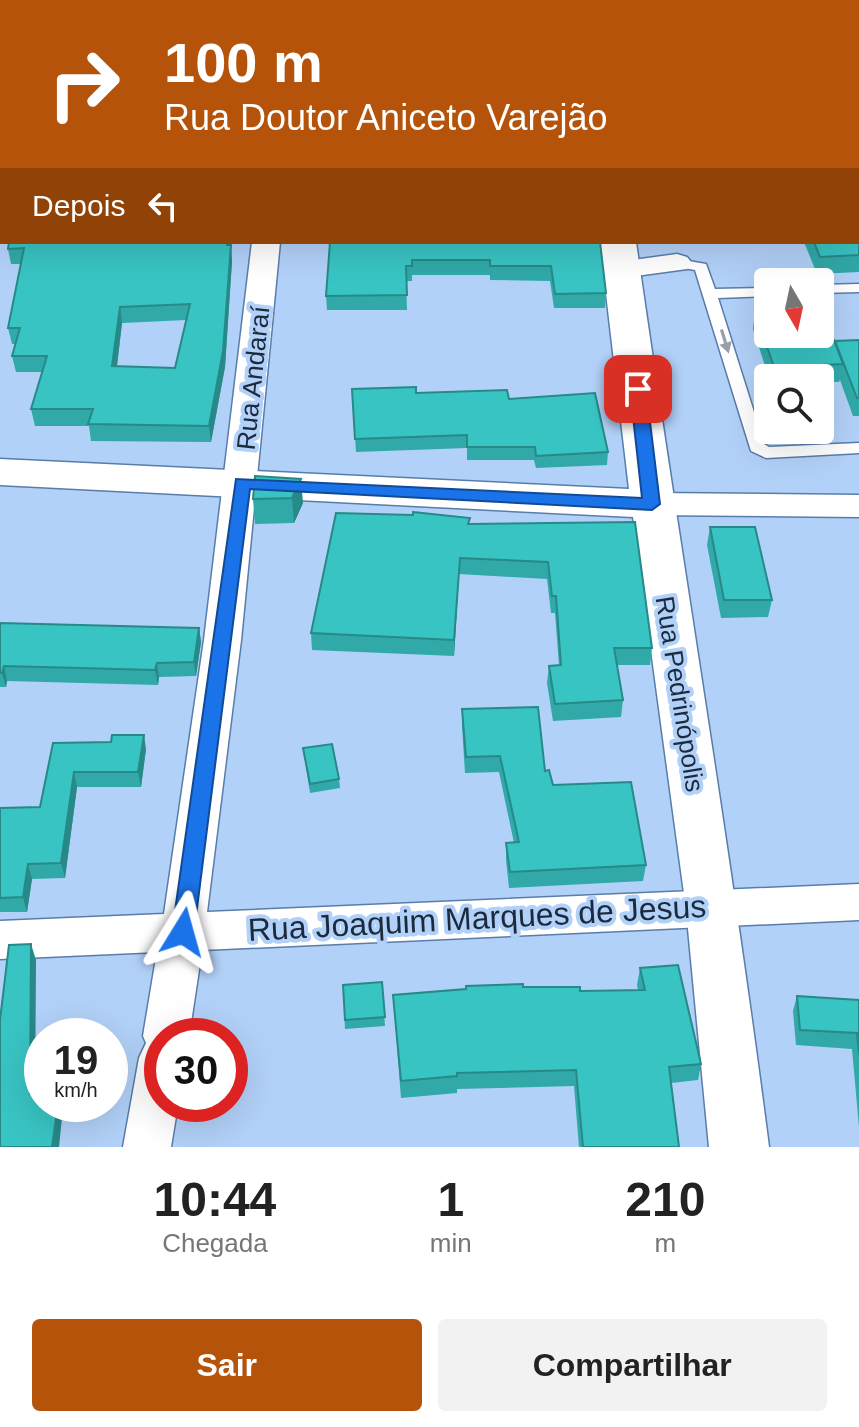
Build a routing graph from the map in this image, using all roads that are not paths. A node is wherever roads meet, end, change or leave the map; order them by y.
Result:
1 (266, 244) edge
2 (620, 255) edge
3 (677, 263) joint
4 (859, 288) edge
5 (834, 289) edge
6 (754, 292) edge
7 (711, 294) junction
8 (859, 448) edge
9 (0, 472) edge
10 (242, 483) junction
11 (652, 504) junction
12 (859, 506) edge
13 (859, 902) edge
14 (712, 908) junction
15 (183, 932) junction
16 (0, 940) edge
17 (169, 1018) edge
18 (151, 1122) edge
19 (147, 1147) edge
20 (739, 1147) edge

1 - 10 street, Rua Andaraí
2 - 3 street
2 - 11 street, Rua Pedrinópolis
3 - 7 lane
4 - 5 lane
6 - 7 lane
7 -> 8 lane
9 - 10 street
10 - 11 street
10 - 15 street, Rua Andaraí
11 - 12 street
11 - 14 street, Rua Pedrinópolis
13 - 14 street, Rua Joaquim Marques de Jesus
14 - 15 street, Rua Joaquim Marques de Jesus
14 - 20 street, Rua Pedrinópolis
15 - 16 street, Rua Joaquim Marques de Jesus
15 - 17 street, Rua Andaraí
18 - 19 street

